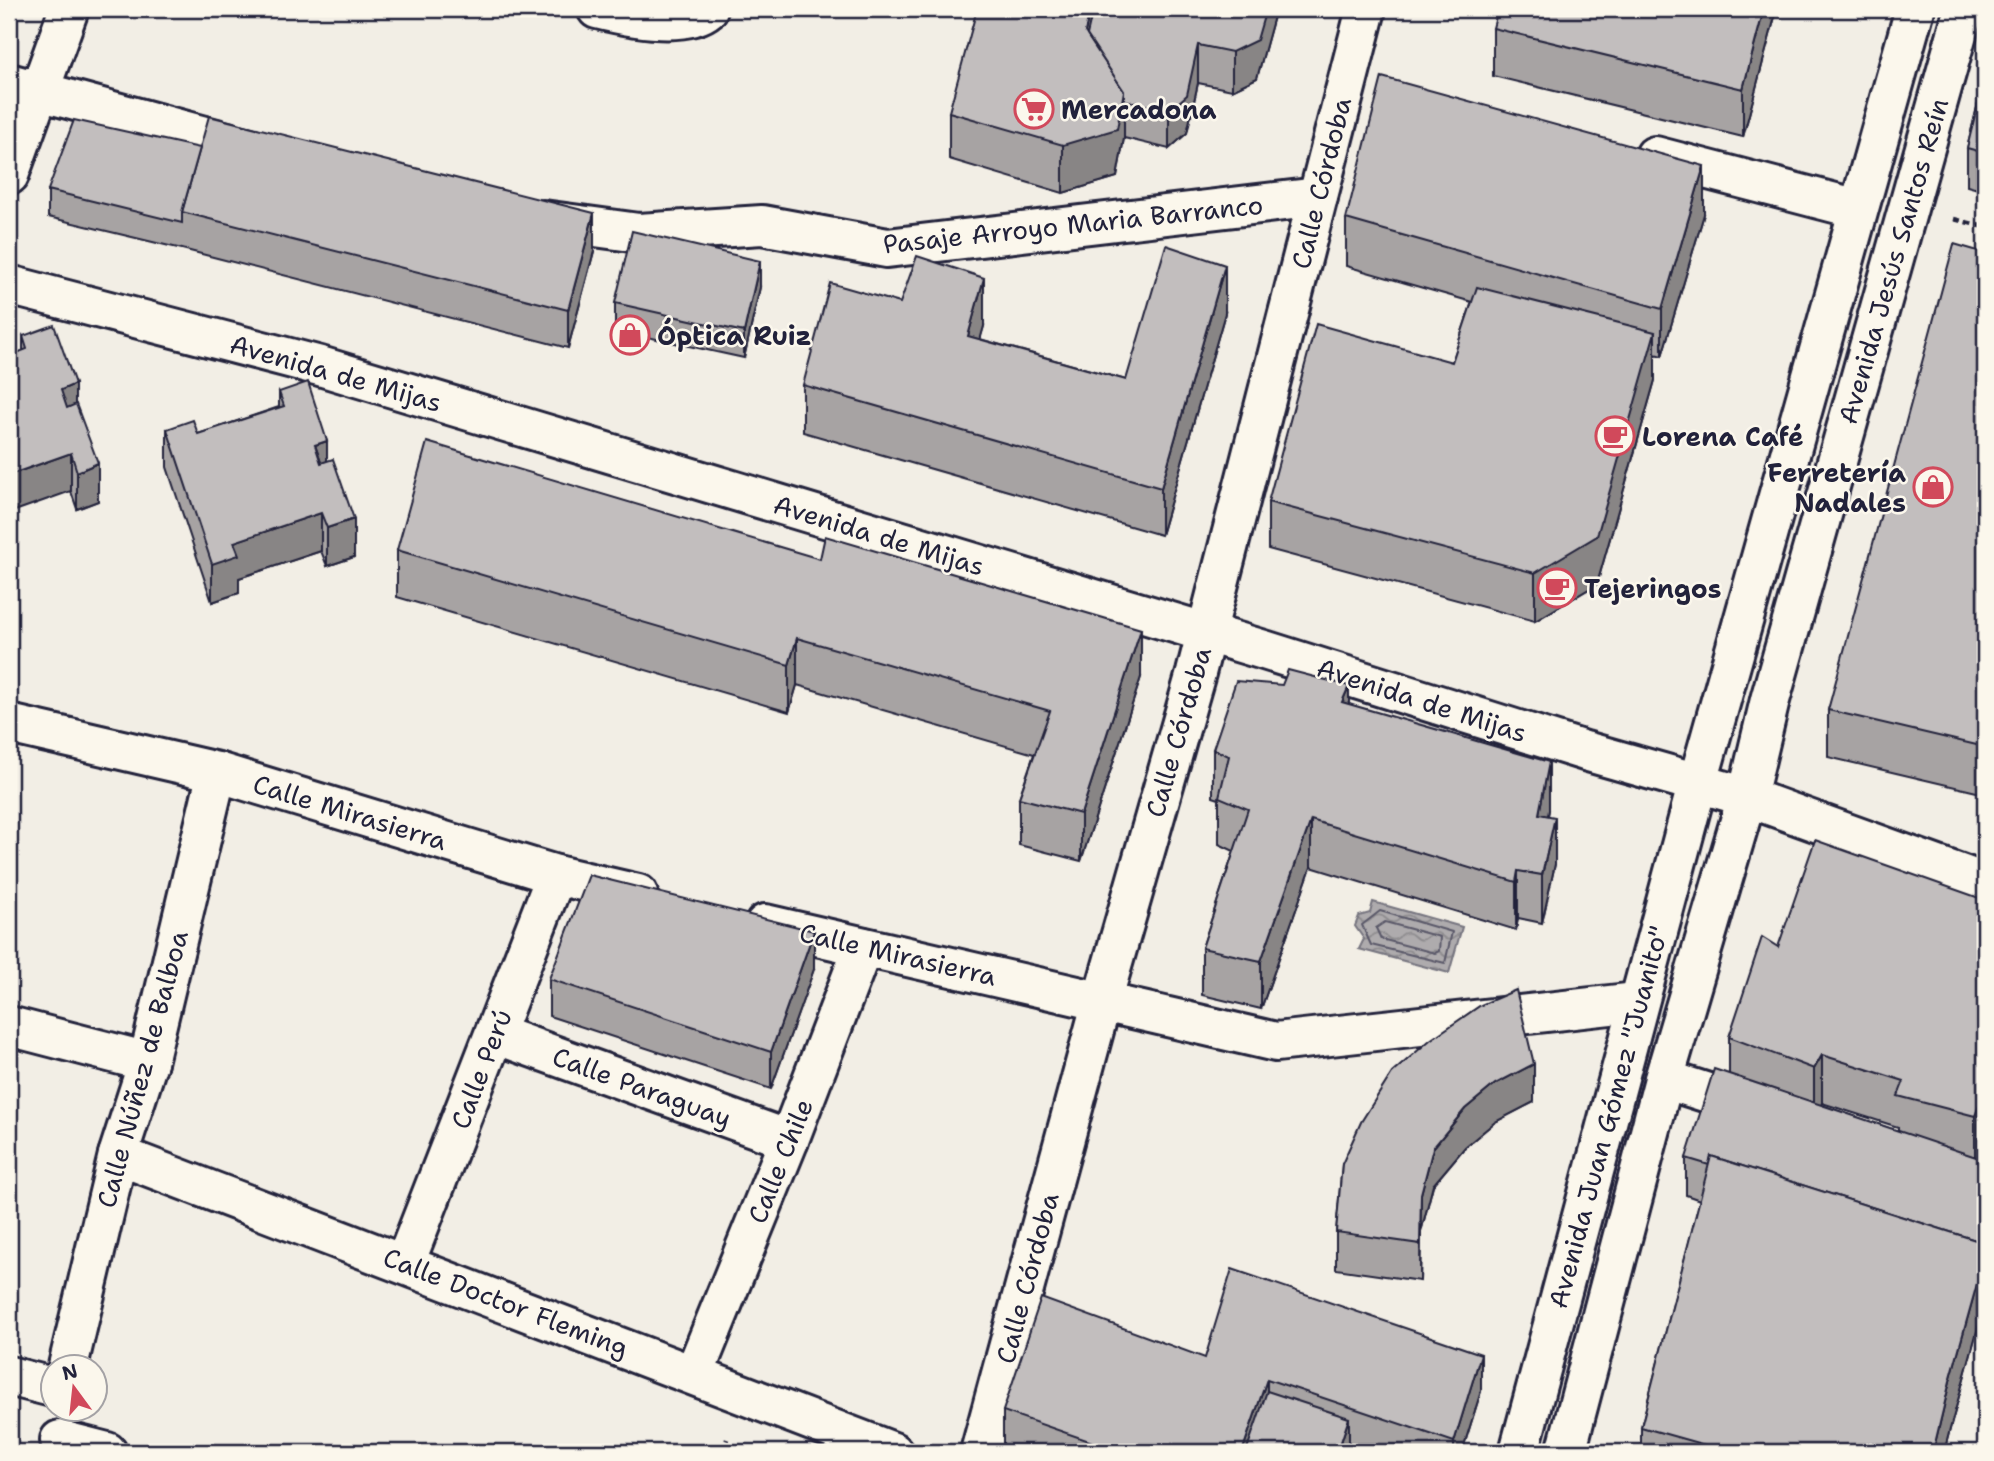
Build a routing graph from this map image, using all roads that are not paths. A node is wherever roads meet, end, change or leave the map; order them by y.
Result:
1 (69, 9) edge
2 (597, 9) edge
3 (708, 9) edge
4 (1366, 9) edge
5 (1915, 9) edge
6 (1964, 9) edge
7 (1349, 76) junction
8 (24, 87) edge
9 (1389, 87) edge
10 (1617, 146) edge
11 (293, 159) edge
12 (9, 175) edge
13 (1318, 197) junction
14 (1858, 209) junction
15 (507, 215) edge
16 (9, 285) edge
17 (1205, 634) junction
18 (9, 724) edge
19 (217, 772) junction
20 (1698, 782) junction
21 (1747, 797) junction
22 (556, 875) junction
23 (1985, 883) edge
24 (676, 903) edge
25 (729, 915) edge
26 (863, 947) junction
27 (1102, 1001) junction
28 (1637, 1002) junction
29 (9, 1026) edge
30 (495, 1034) junction
31 (148, 1062) junction
32 (1664, 1079) junction
33 (1792, 1119) edge
34 (789, 1140) junction
35 (118, 1155) junction
36 (405, 1263) junction
37 (72, 1352) edge
38 (694, 1374) junction
39 (9, 1376) edge
40 (38, 1383) edge
41 (59, 1434) edge
42 (107, 1452) edge
43 (893, 1452) edge
44 (981, 1452) edge
45 (1519, 1452) edge
46 (1566, 1452) edge

1 - 8 street
2 - 3 street
4 - 7 street, Calle Córdoba
5 - 14 street, Avenida Jesús Santos Reín
6 - 21 street, Avenida Jesús Santos Reín
7 - 9 street
7 - 13 street, Calle Córdoba
8 - 11 street
8 - 12 street
10 - 14 street
13 - 15 street, Pasaje Arroyo Maria Barranco
13 - 17 street, Calle Córdoba
14 - 20 street, Avenida Jesús Santos Reín
16 - 17 street, Avenida de Mijas
17 - 20 street, Avenida de Mijas
17 - 27 street, Calle Córdoba
18 - 19 street, Calle Mirasierra
19 - 22 street, Calle Mirasierra
19 - 31 street, Calle Núñez de Balboa
20 - 21 street, Avenida de Mijas
20 - 28 street, Avenida Juan Gómez "Juanito"
21 - 23 street, Avenida de Mijas
21 - 32 street, Avenida Juan Gómez "Juanito"
22 - 24 street, Calle Mirasierra
22 - 30 street, Calle Perú
25 - 26 street, Calle Mirasierra
26 - 27 street, Calle Mirasierra
26 - 34 street, Calle Chile
27 - 28 street, Calle Mirasierra
27 - 44 street, Calle Córdoba
28 - 45 street, Avenida Juan Gómez "Juanito"
29 - 31 street
30 - 34 street, Calle Paraguay
30 - 36 street, Calle Perú
31 - 35 street, Calle Núñez de Balboa
32 - 33 street
32 - 46 street, Avenida Juan Gómez "Juanito"
34 - 38 street, Calle Chile
35 - 36 street, Calle Doctor Fleming
35 - 37 street, Calle Núñez de Balboa
36 - 38 street, Calle Doctor Fleming
38 - 43 street, Calle Doctor Fleming
39 - 40 street
41 - 42 street

